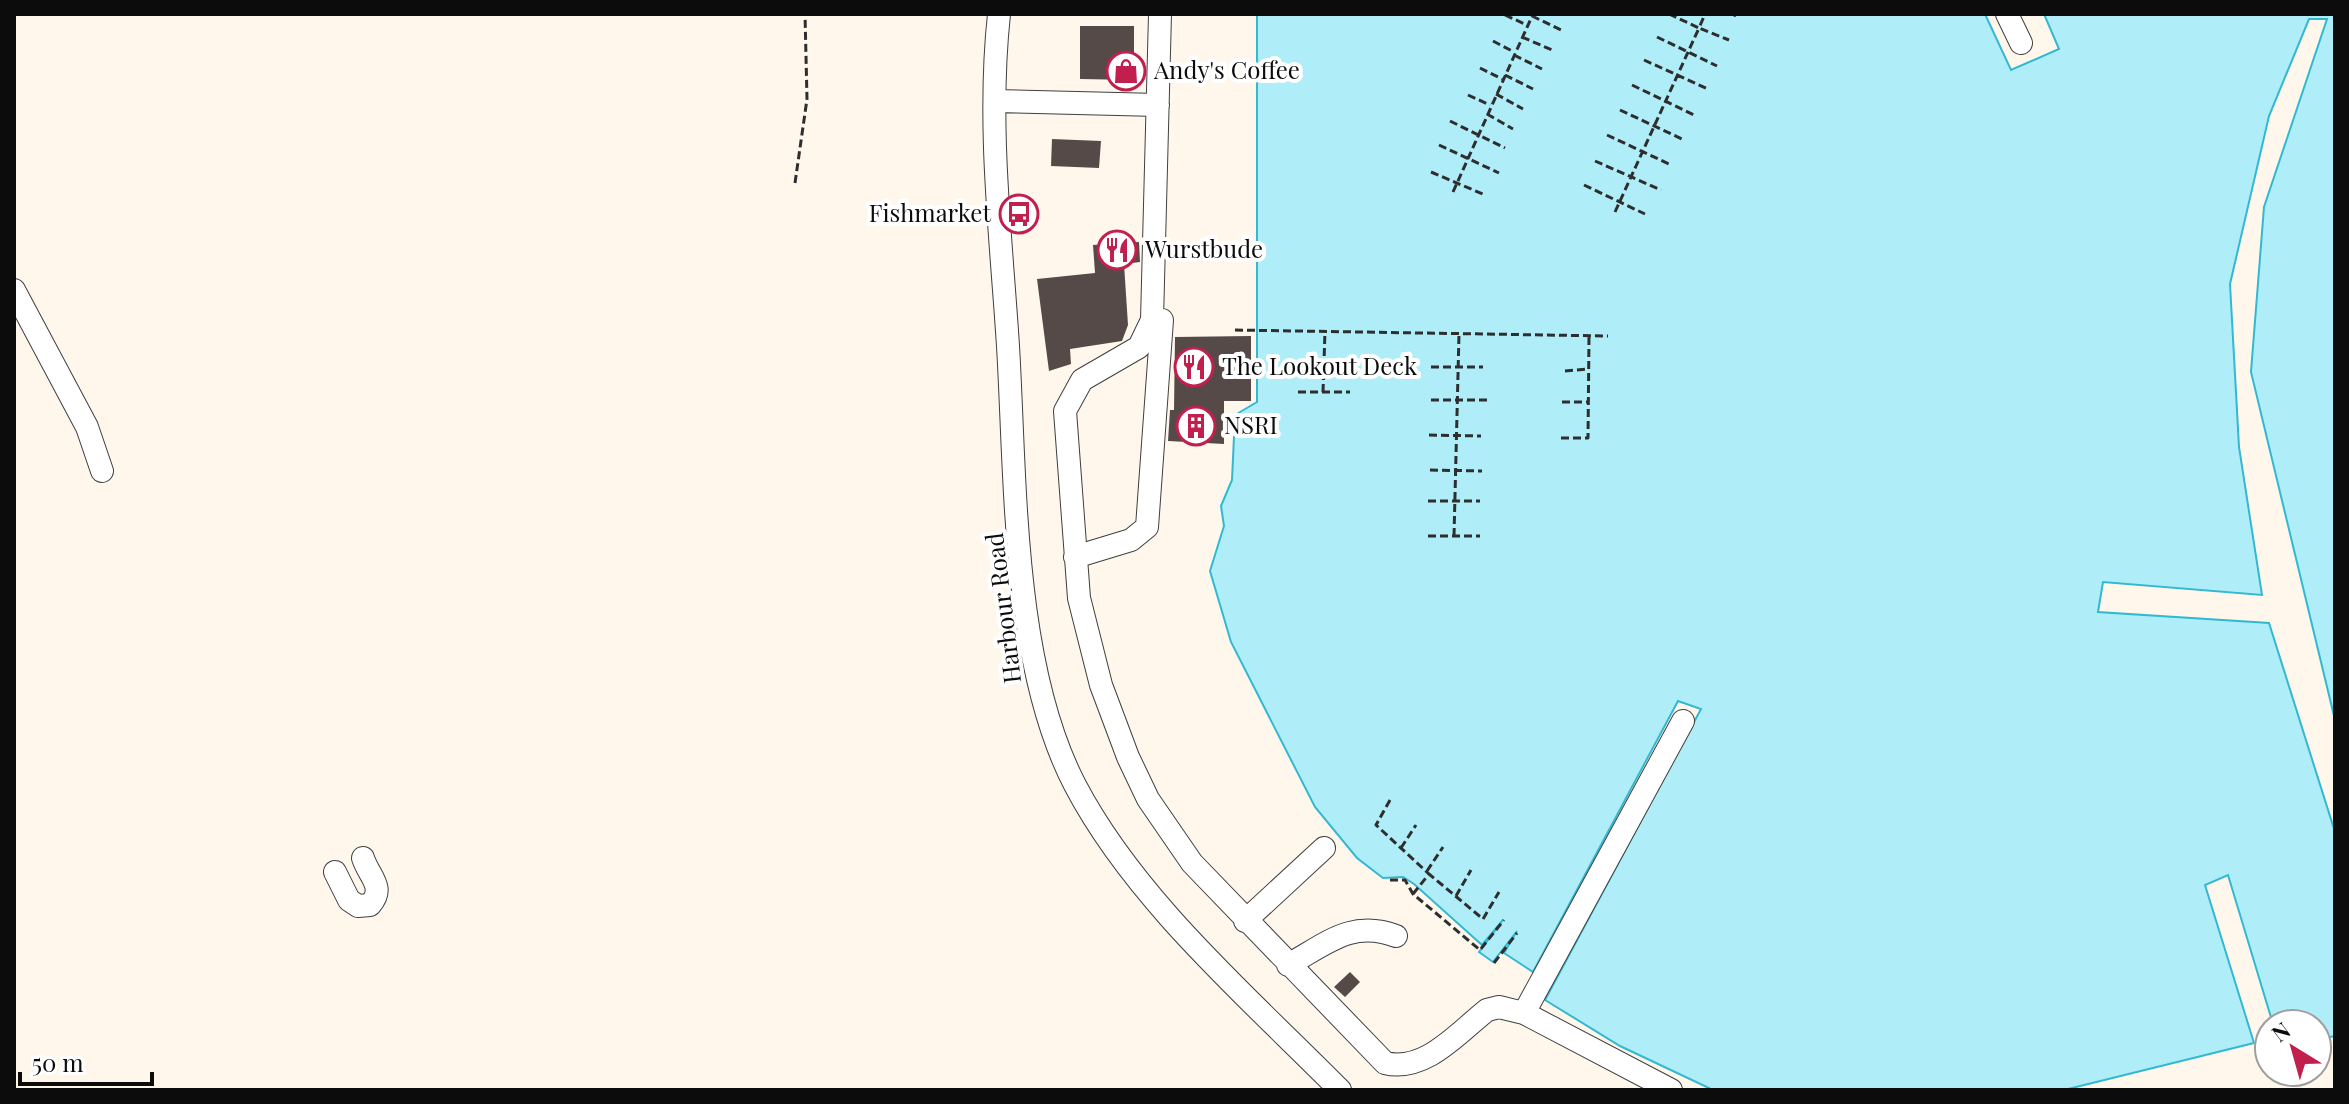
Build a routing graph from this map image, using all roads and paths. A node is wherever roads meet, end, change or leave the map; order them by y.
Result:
1 (805, 14) edge
2 (999, 14) edge
3 (1160, 14) edge
4 (1669, 14) edge
5 (1705, 14) edge
6 (2007, 14) edge
7 (1505, 15) edge
8 (1532, 15) edge
9 (1527, 26) junction
10 (1699, 28) junction
11 (1561, 30) dead end
12 (1522, 37) junction
13 (1657, 37) dead end
14 (1729, 40) dead end
15 (1493, 41) dead end
16 (2021, 43) dead end
17 (1552, 50) dead end
18 (1515, 53) junction
19 (1644, 60) dead end
20 (1717, 66) dead end
21 (1480, 68) dead end
22 (1542, 69) dead end
23 (1504, 77) junction
24 (1632, 85) dead end
25 (1533, 89) dead end
26 (1708, 89) dead end
27 (1496, 94) junction
28 (1468, 95) dead end
29 (995, 101) junction
30 (1158, 105) junction
31 (1490, 105) junction
32 (1523, 109) dead end
33 (1620, 110) dead end
34 (1487, 114) junction
35 (1696, 116) dead end
36 (1450, 121) dead end
37 (1513, 129) dead end
38 (1607, 135) dead end
39 (1682, 139) dead end
40 (1439, 145) dead end
41 (1505, 148) dead end
42 (1595, 161) dead end
43 (1669, 164) dead end
44 (1431, 172) dead end
45 (1499, 173) dead end
46 (795, 183) dead end
47 (1584, 185) dead end
48 (1661, 190) dead end
49 (1453, 192) dead end
50 (1485, 195) dead end
51 (1619, 201) junction
52 (1615, 212) dead end
53 (1645, 214) dead end
54 (14, 290) edge
55 (1162, 320) dead end
56 (1235, 330) dead end
57 (1325, 331) junction
58 (1459, 334) junction
59 (1589, 336) junction
60 (1608, 336) dead end
61 (1300, 363) dead end
62 (1352, 364) dead end
63 (1431, 367) dead end
64 (1483, 367) dead end
65 (1589, 369) junction
66 (1565, 371) dead end
67 (1298, 392) dead end
68 (1323, 392) junction
69 (1350, 392) dead end
70 (1431, 400) dead end
71 (1487, 400) dead end
72 (1562, 402) dead end
73 (1588, 402) junction
74 (1429, 435) dead end
75 (1481, 436) dead end
76 (1561, 438) dead end
77 (1430, 470) dead end
78 (102, 471) dead end
79 (1482, 471) dead end
80 (1428, 501) dead end
81 (1480, 501) dead end
82 (1428, 536) dead end
83 (1454, 536) junction
84 (1480, 536) dead end
85 (1075, 557) junction
86 (1683, 721) dead end
87 (1390, 800) dead end
88 (1416, 825) dead end
89 (1443, 847) dead end
90 (1324, 848) dead end
91 (1401, 848) junction
92 (363, 858) dead end
93 (1471, 870) dead end
94 (335, 872) dead end
95 (1428, 872) junction
96 (1390, 880) dead end
97 (1499, 892) dead end
98 (1413, 894) junction
99 (1456, 896) junction
100 (1504, 920) dead end
101 (1245, 921) junction
102 (1517, 933) dead end
103 (1396, 936) dead end
104 (1494, 963) dead end
105 (1288, 965) junction
106 (1524, 1013) junction
107 (1340, 1090) edge
108 (1671, 1090) edge

1 - 46 path
2 - 29 street, Harbour Road
3 - 30 street
4 - 10 path
5 - 10 path
6 - 16 street
7 - 9 path
8 - 9 path
8 - 11 path
9 - 12 path
10 - 14 path
10 - 51 path
12 - 17 path
12 - 18 path
13 - 20 path
15 - 18 path
18 - 22 path
18 - 23 path
19 - 26 path
21 - 23 path
23 - 25 path
23 - 27 path
24 - 35 path
27 - 31 path
27 - 32 path
28 - 31 path
29 - 30 street
29 - 107 street, Harbour Road
30 - 85 street
31 - 34 path
33 - 39 path
34 - 37 path
34 - 49 path
36 - 41 path
38 - 43 path
40 - 45 path
42 - 48 path
44 - 50 path
47 - 51 path
51 - 52 path
51 - 53 path
54 - 78 street
55 - 85 street
56 - 57 path
57 - 58 path
57 - 68 path
58 - 59 path
58 - 83 path
59 - 60 path
59 - 65 path
61 - 62 path
63 - 64 path
65 - 66 path
65 - 73 path
67 - 68 path
68 - 69 path
70 - 71 path
72 - 73 path
73 - 76 path
74 - 75 path
77 - 79 path
80 - 81 path
82 - 83 path
83 - 84 path
85 - 101 street
86 - 106 street
87 - 91 path
88 - 91 path
89 - 95 path
90 - 101 street
91 - 95 path
92 - 94 street
93 - 99 path
95 - 98 path
95 - 99 path
96 - 98 path
97 - 99 path
98 - 100 path
101 - 105 street
102 - 104 path
103 - 105 street
105 - 106 street
106 - 108 street

